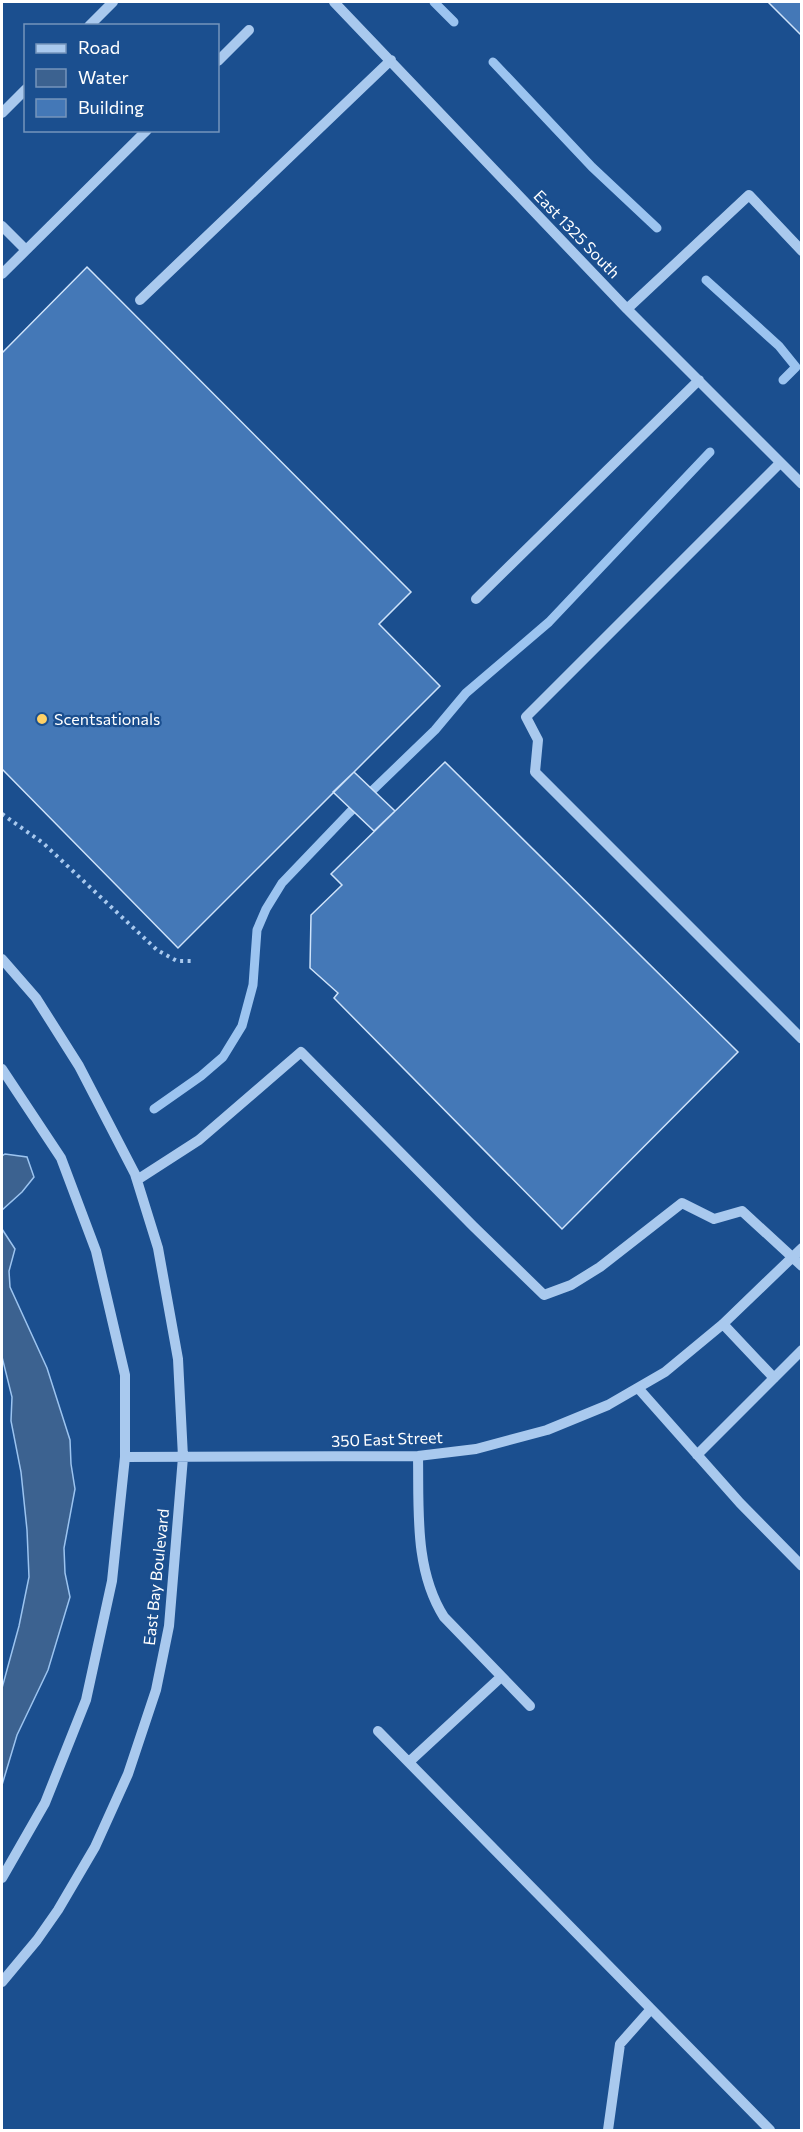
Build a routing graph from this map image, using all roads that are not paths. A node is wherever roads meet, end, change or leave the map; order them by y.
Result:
1 (113, 2) edge
2 (334, 2) edge
3 (91, 24) edge
4 (249, 30) dead end
5 (391, 60) junction
6 (219, 61) edge
7 (24, 91) edge
8 (2, 113) edge
9 (145, 132) edge
10 (2, 226) edge
11 (26, 250) junction
12 (801, 251) edge
13 (2, 274) edge
14 (140, 300) dead end
15 (627, 309) junction
16 (699, 380) junction
17 (780, 463) junction
18 (801, 484) edge
19 (476, 599) dead end
20 (2, 958) edge
21 (801, 1039) edge
22 (2, 1069) edge
23 (137, 1180) junction
24 (801, 1248) edge
25 (793, 1257) junction
26 (801, 1266) edge
27 (723, 1324) junction
28 (801, 1350) edge
29 (774, 1378) junction
30 (638, 1388) junction
31 (697, 1455) junction
32 (418, 1456) junction
33 (125, 1457) junction
34 (183, 1457) junction
35 (801, 1566) edge
36 (501, 1677) junction
37 (530, 1706) dead end
38 (378, 1731) dead end
39 (409, 1762) junction
40 (2, 1878) edge
41 (2, 1982) edge
42 (651, 2009) junction
43 (608, 2130) edge
44 (770, 2130) edge

1 - 3 street
2 - 5 street, East 1325 South
4 - 6 street
5 - 14 street
5 - 15 street, East 1325 South
7 - 8 street
9 - 11 street
10 - 11 street
11 - 13 street
12 - 15 street
15 - 16 street, East 1325 South
16 - 17 street, East 1325 South
16 - 19 street
17 - 18 street, East 1325 South
17 - 21 street
20 - 23 street, East Bay Boulevard
22 - 33 street
23 - 25 street
23 - 34 street, East Bay Boulevard
24 - 25 street, 350 East Street
25 - 26 street
25 - 27 street, 350 East Street
27 - 29 street
27 - 30 street, 350 East Street
28 - 29 street
29 - 31 street
30 - 31 street
30 - 32 street, 350 East Street
31 - 35 street
32 - 34 street, 350 East Street
32 - 36 street
33 - 34 street, 350 East Street
33 - 40 street
34 - 41 street, East Bay Boulevard
36 - 37 street
36 - 39 street
38 - 39 street
39 - 42 street
42 - 43 street
42 - 44 street

